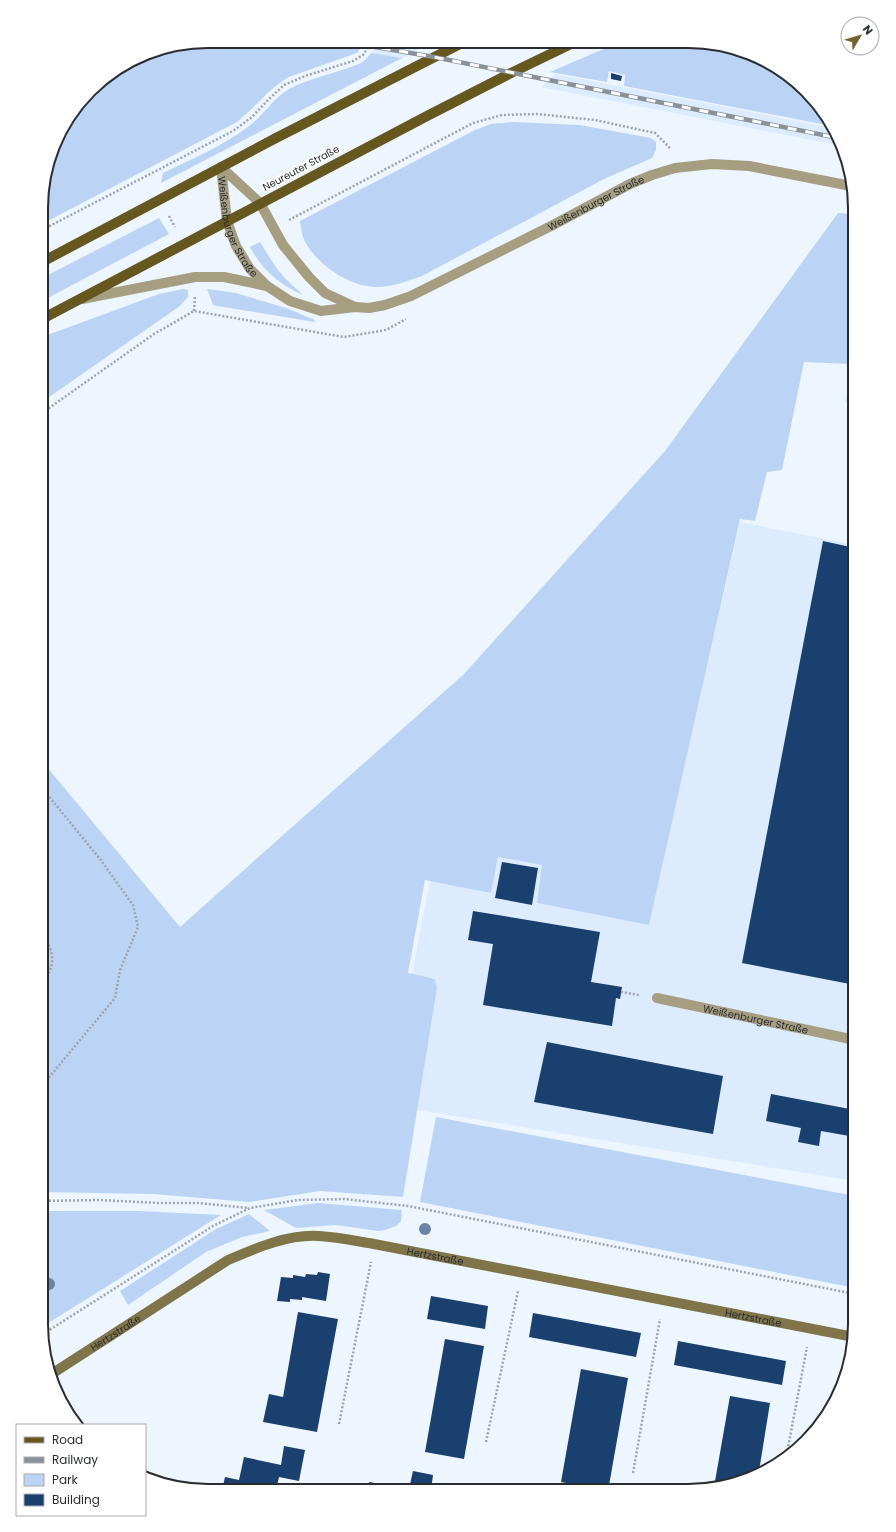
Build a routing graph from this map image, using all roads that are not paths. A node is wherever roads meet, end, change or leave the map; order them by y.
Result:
1 (452, 48) edge
2 (563, 48) edge
3 (222, 166) junction
4 (847, 185) edge
5 (260, 203) junction
6 (227, 221) junction
7 (48, 259) edge
8 (267, 286) junction
9 (76, 301) junction
10 (355, 307) junction
11 (48, 316) edge
12 (656, 998) dead end
13 (848, 1039) edge
14 (848, 1337) edge
15 (55, 1372) edge

1 - 3 main road
2 - 5 main road, Neureuter Straße
3 - 5 street, Weißenburger Straße
3 - 6 street, Weißenburger Straße
3 - 7 main road
4 - 10 street, Weißenburger Straße
5 - 6 main road, Neureuter Straße
5 - 10 street, Weißenburger Straße
6 - 8 street, Weißenburger Straße
6 - 9 main road, Neureuter Straße
8 - 9 street, Weißenburger Straße
8 - 10 street, Weißenburger Straße
9 - 11 main road, Neureuter Straße
12 - 13 street, Weißenburger Straße
14 - 15 main road, Hertzstraße

